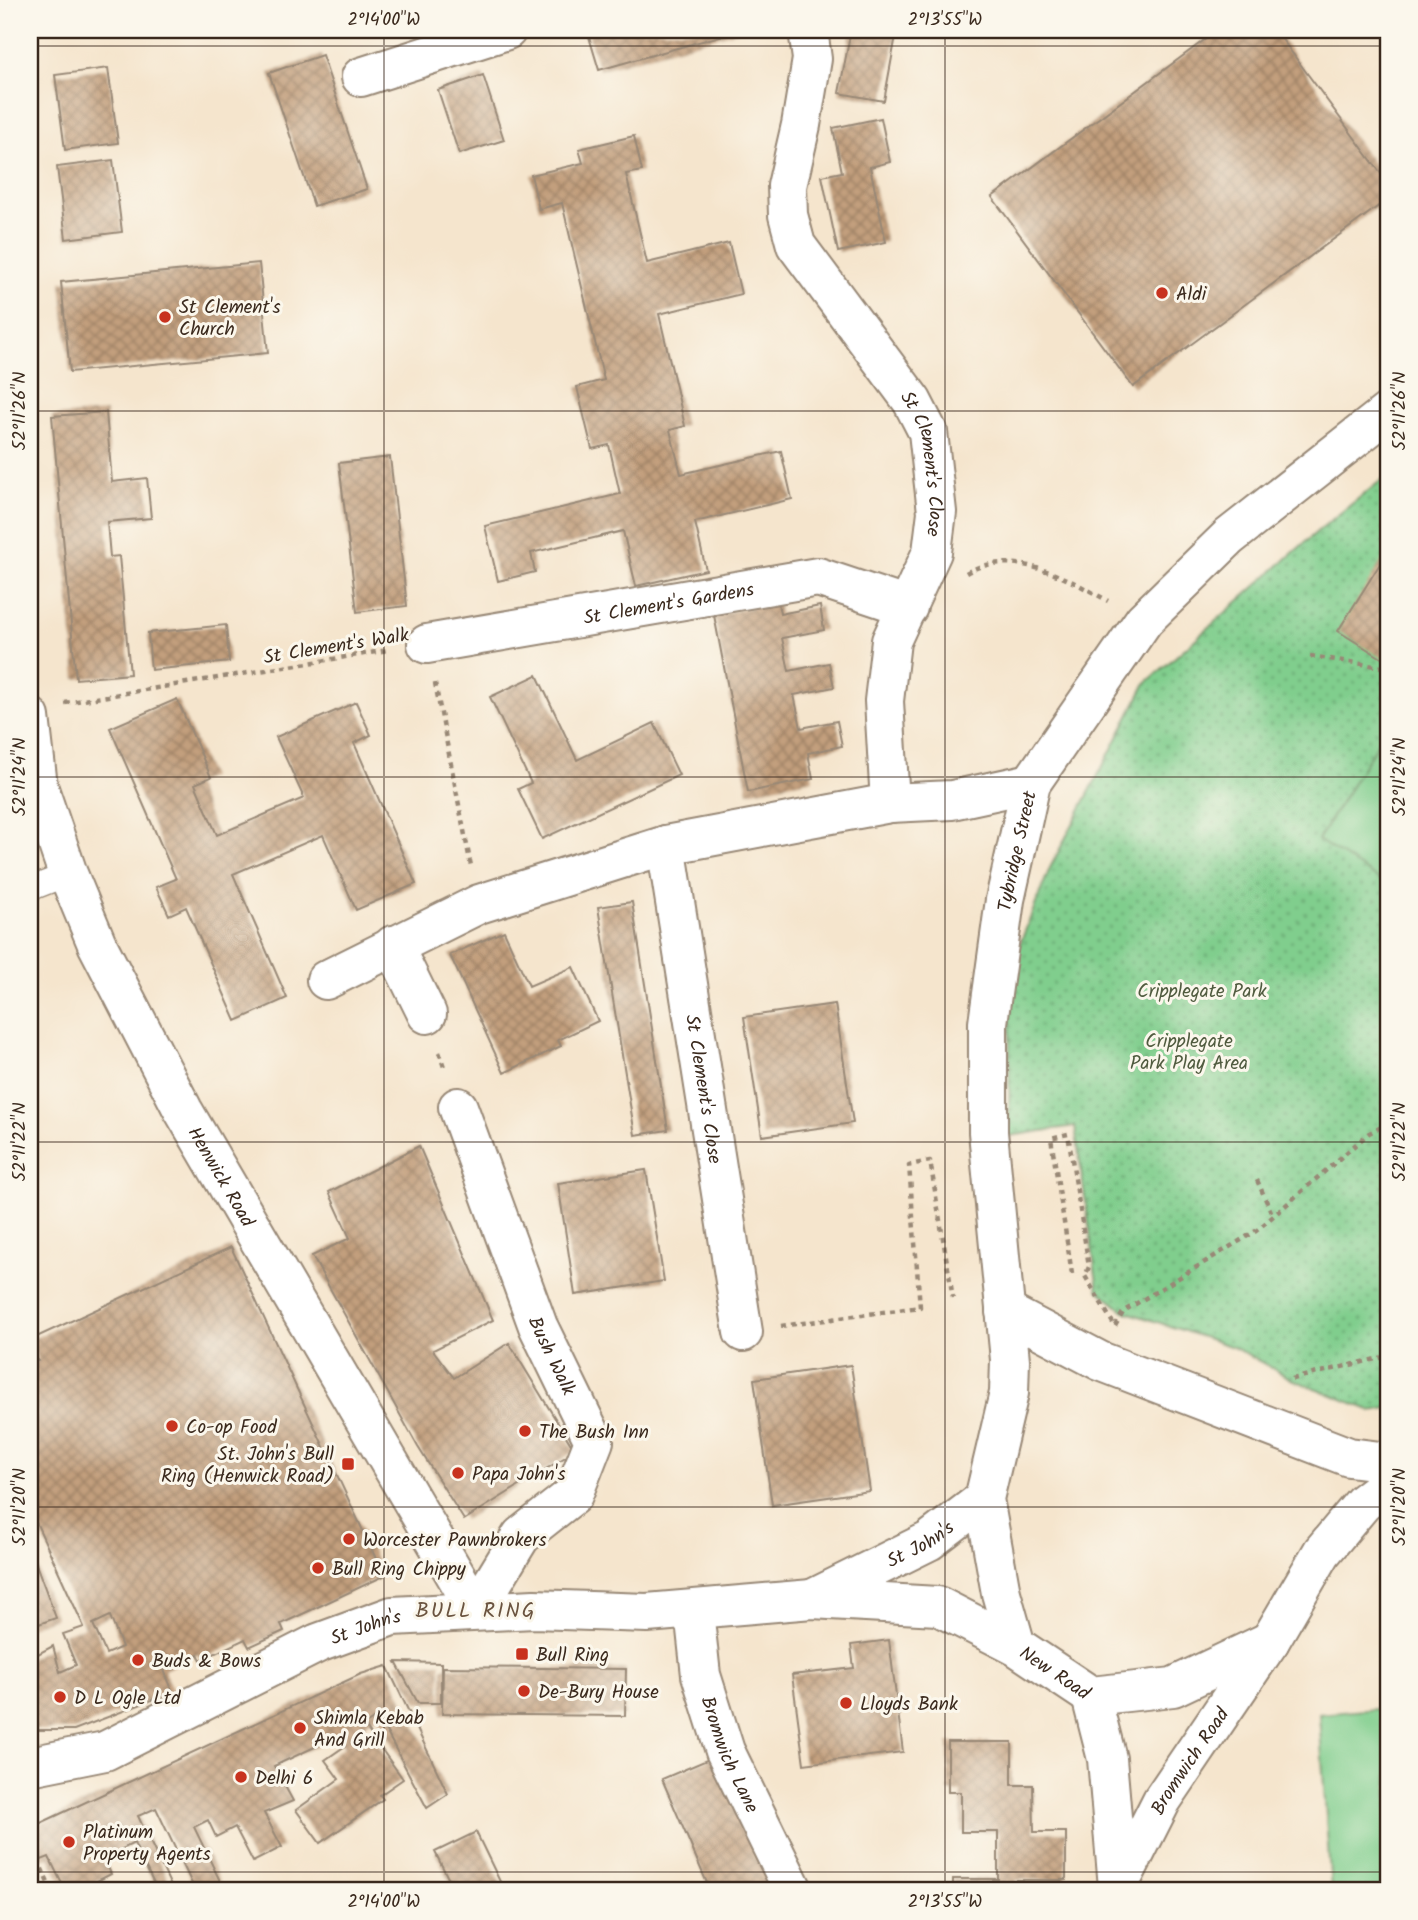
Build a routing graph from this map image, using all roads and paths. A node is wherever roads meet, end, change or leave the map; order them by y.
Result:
1 (507, 30) edge
2 (808, 30) edge
3 (361, 76) dead end
4 (1388, 412) edge
5 (961, 577) dead end
6 (908, 607) junction
7 (1144, 620) junction
8 (427, 644) junction
9 (1310, 656) dead end
10 (1388, 668) edge
11 (43, 711) edge
12 (1031, 783) junction
13 (890, 803) junction
14 (666, 845) junction
15 (68, 874) junction
16 (30, 889) edge
17 (479, 904) junction
18 (393, 945) junction
19 (326, 980) dead end
20 (427, 1014) joint
21 (458, 1107) joint
22 (1388, 1124) edge
23 (1257, 1180) dead end
24 (1273, 1216) junction
25 (1072, 1274) dead end
26 (953, 1298) dead end
27 (1005, 1311) junction
28 (743, 1332) joint
29 (1388, 1356) edge
30 (1292, 1379) dead end
31 (1388, 1462) edge
32 (1388, 1484) edge
33 (984, 1499) junction
34 (812, 1599) junction
35 (476, 1610) junction
36 (694, 1611) junction
37 (1270, 1641) junction
38 (1016, 1646) junction
39 (1091, 1696) junction
40 (30, 1766) edge
41 (30, 1841) edge
42 (1118, 1889) edge
43 (51, 1890) edge
44 (793, 1890) edge

1 - 3 main road
2 - 6 main road, St Clement's Close
4 - 7 main road, Tybridge Street
5 - 7 path
6 - 8 main road, St Clement's Gardens
6 - 13 main road, St Clement's Close
7 - 12 main road, Tybridge Street
8 - 11 path, St Clement's Walk
8 - 17 path, St Clement's Walk
9 - 10 path
11 - 15 main road, Henwick Road
12 - 13 main road
12 - 27 main road, Tybridge Street
13 - 14 main road
14 - 17 main road
14 - 28 main road, St Clement's Close
15 - 16 lane
15 - 35 main road, Henwick Road
17 - 18 main road
18 - 19 main road
18 - 20 main road
20 - 21 path
21 - 35 main road, Bush Walk
22 - 24 path
23 - 24 path
24 - 25 path
26 - 28 path
27 - 31 main road
27 - 33 main road, New Road
29 - 30 path
32 - 37 main road
33 - 34 main road, St John's
33 - 38 main road, New Road
34 - 36 main road, St John's
34 - 38 main road, St John's
35 - 36 main road, St John's
35 - 40 main road, St John's
36 - 44 main road, Bromwich Lane
37 - 39 main road, New Road
37 - 42 main road, Bromwich Road
38 - 39 main road, New Road
39 - 42 main road, Bromwich Road
41 - 43 path

